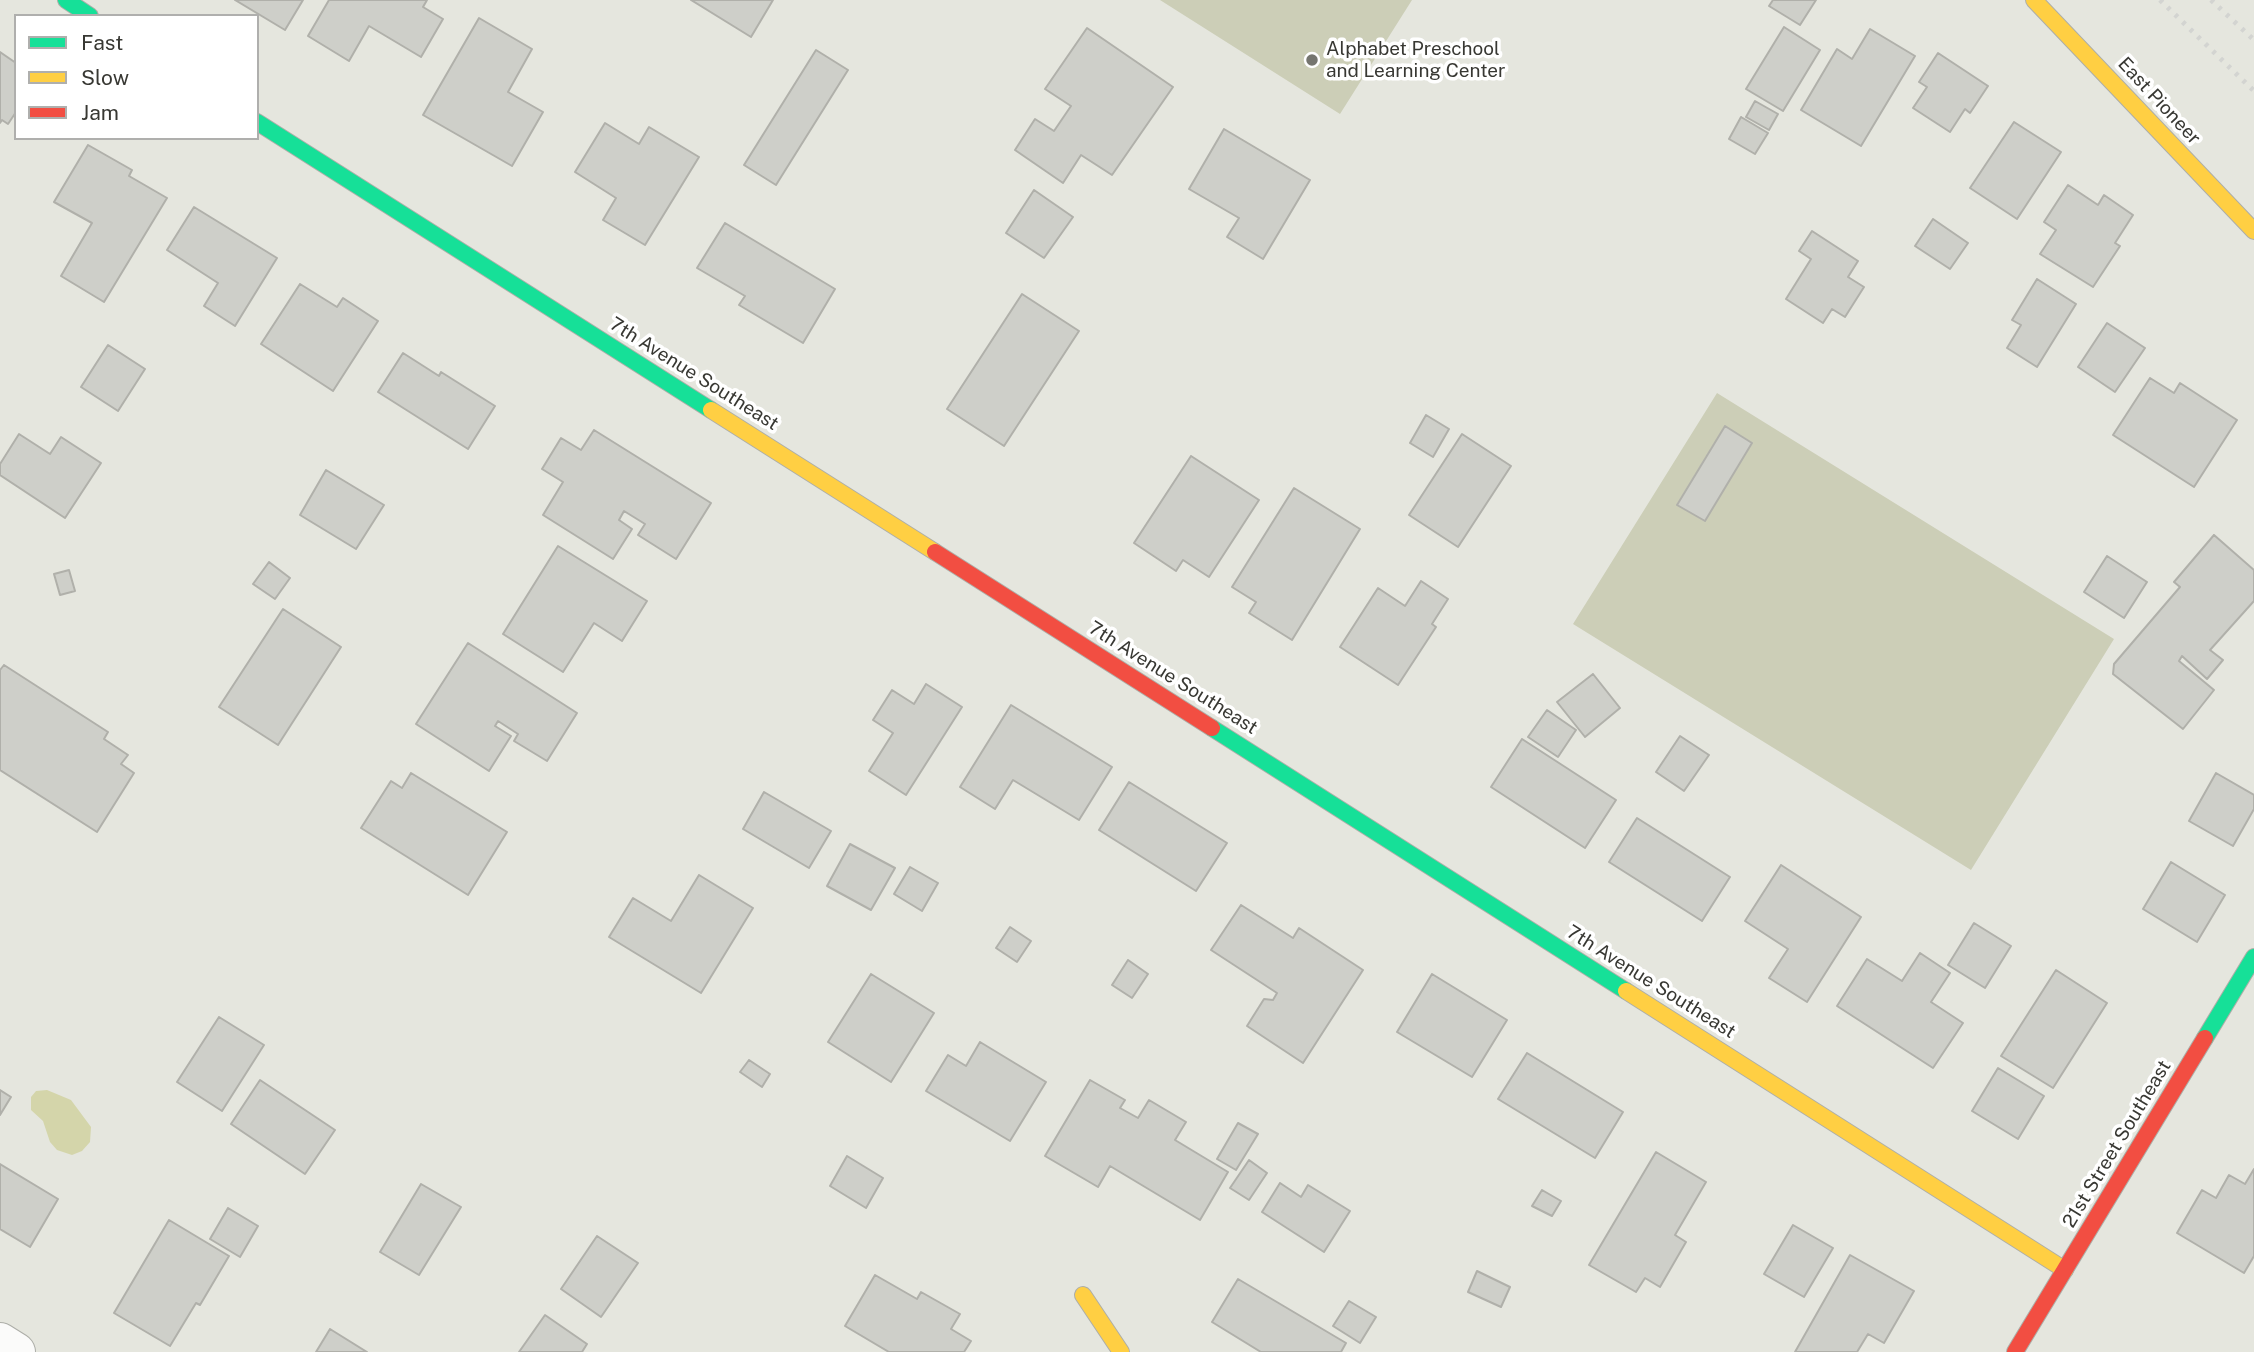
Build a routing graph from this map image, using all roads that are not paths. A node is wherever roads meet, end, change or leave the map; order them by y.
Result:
1 (66, 0) edge
2 (2034, 0) edge
3 (87, 14) edge
4 (259, 123) edge
5 (2254, 231) edge
6 (2254, 957) edge
7 (2065, 1270) junction
8 (1083, 1295) dead end
9 (0, 1342) edge
10 (16, 1352) edge
11 (1121, 1352) edge
12 (2015, 1352) edge

1 - 3 street
2 - 5 street, East Pioneer
4 - 7 street, 7th Avenue Southeast
6 - 7 street, 21st Street Southeast
7 - 12 street, 21st Street Southeast
8 - 11 street
9 - 10 street

